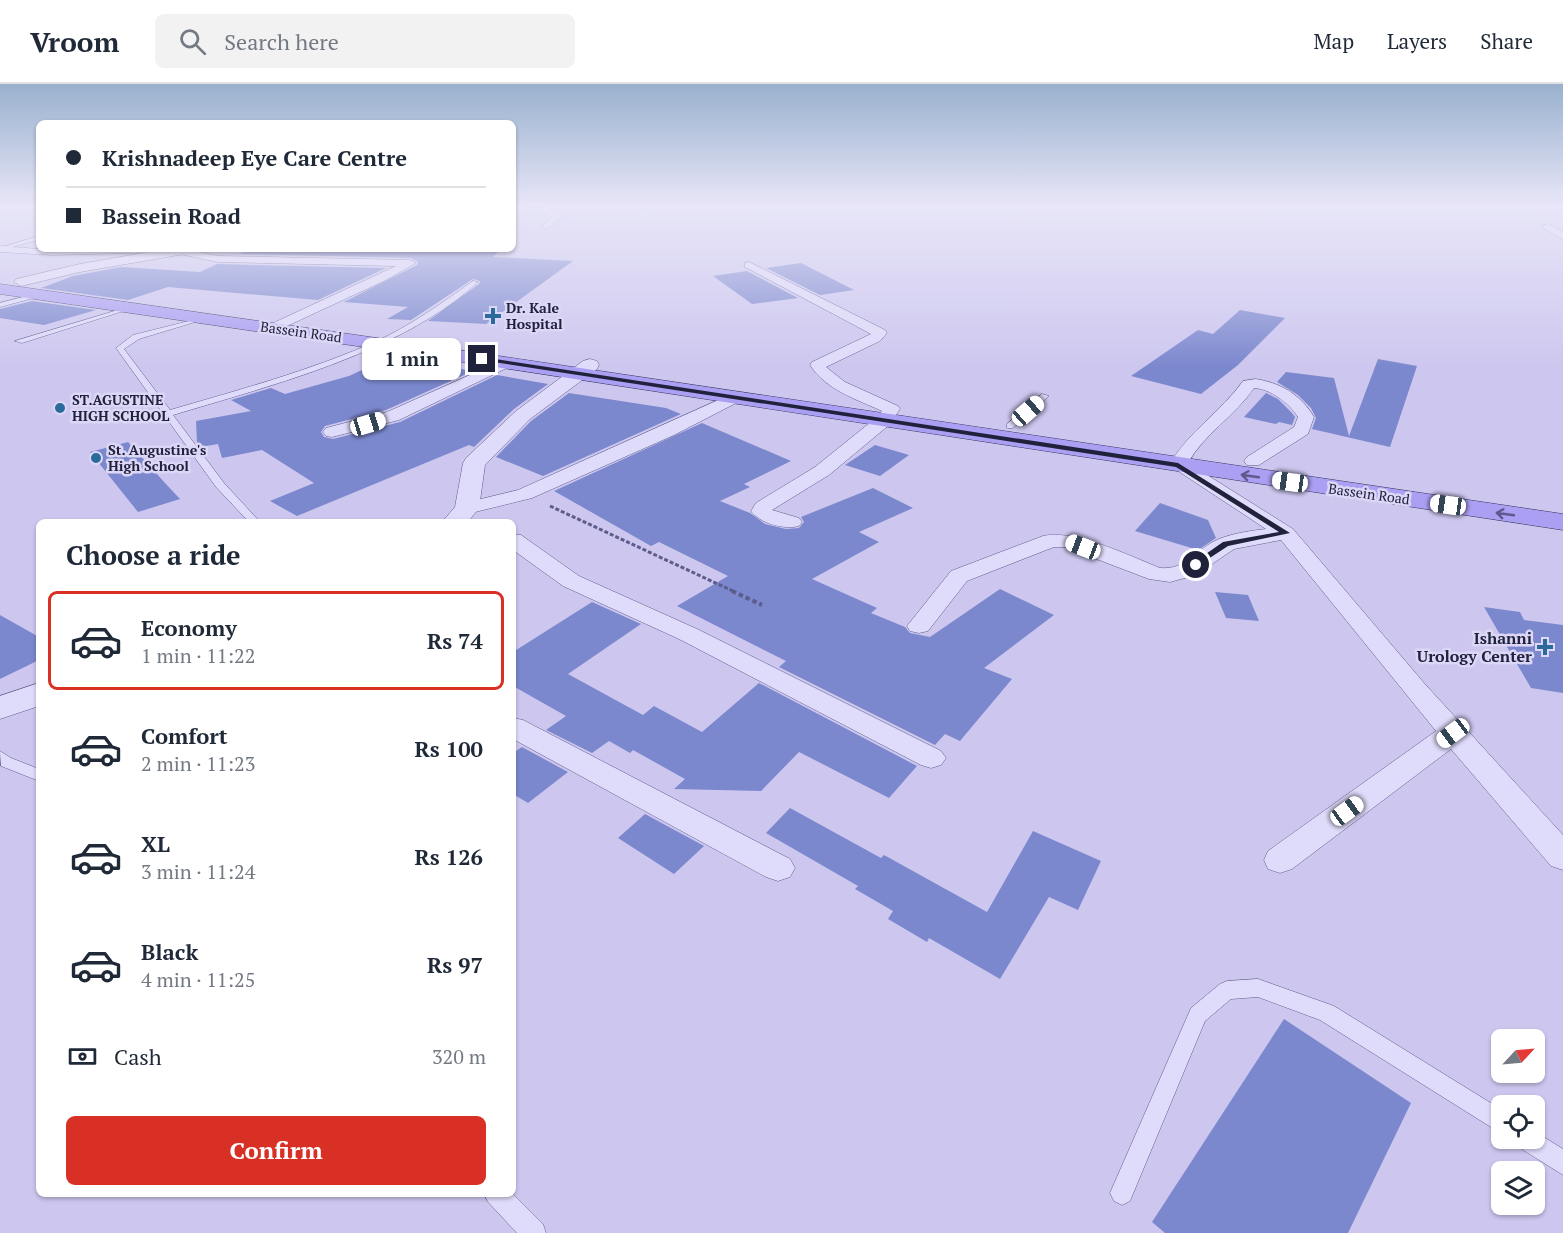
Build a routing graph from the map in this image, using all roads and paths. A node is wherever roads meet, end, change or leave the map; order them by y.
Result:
1 (123, 260) edge
2 (249, 260) edge
3 (748, 265) dead end
4 (0, 278) edge
5 (21, 282) junction
6 (475, 282) dead end
7 (0, 289) edge
8 (39, 295) junction
9 (0, 305) edge
10 (130, 308) junction
11 (203, 318) junction
12 (295, 320) junction
13 (274, 328) junction
14 (388, 339) junction
15 (19, 341) dead end
16 (506, 363) junction
17 (584, 370) junction
18 (1045, 396) dead end
19 (734, 398) junction
20 (169, 413) junction
21 (887, 415) junction
22 (1010, 426) junction
23 (332, 432) dead end
24 (1181, 458) junction
25 (1253, 461) junction
26 (525, 494) junction
27 (1563, 505) edge
28 (461, 515) edge
29 (252, 519) edge
30 (476, 519) edge
31 (792, 522) dead end
32 (1563, 522) edge
33 (1286, 533) junction
34 (516, 542) edge
35 (762, 605) dead end
36 (919, 626) dead end
37 (36, 695) edge
38 (0, 708) edge
39 (516, 729) edge
40 (1453, 733) junction
41 (0, 756) edge
42 (931, 758) dead end
43 (36, 774) edge
44 (1563, 857) edge
45 (1280, 860) dead end
46 (777, 868) dead end
47 (1491, 1117) edge
48 (1542, 1149) edge
49 (1563, 1162) edge
50 (1122, 1193) dead end
51 (499, 1197) edge
52 (534, 1233) edge

1 - 5 street
2 - 12 street
3 - 21 street
4 - 5 main road, Bassein Road
5 - 12 main road, Bassein Road
6 - 14 lane
7 - 8 main road, Bassein Road
8 - 9 lane
8 - 10 main road, Bassein Road
10 - 11 main road, Bassein Road
10 - 15 lane
11 - 13 main road, Bassein Road
11 - 20 lane
12 - 13 street
12 - 14 main road, Bassein Road
13 - 14 main road, Bassein Road
14 - 16 main road, Bassein Road
14 - 17 main road, Bassein Road
14 - 20 lane
16 - 17 main road, Bassein Road
16 - 23 street
17 - 19 main road, Bassein Road
17 - 21 main road, Bassein Road
17 - 28 street
18 - 22 lane
19 - 21 main road, Bassein Road
19 - 26 street
20 - 29 lane
21 - 22 main road, Bassein Road
21 - 24 main road, Bassein Road
21 - 31 street
22 - 24 main road, Bassein Road
24 - 25 main road, Bassein Road
24 - 25 street
32 -> 24 main road, Bassein Road
24 - 33 street
25 - 27 main road, Bassein Road
26 - 28 street
26 - 35 path
28 - 30 street
33 - 36 street
33 - 40 street
34 - 42 street
37 - 38 street
39 - 46 street
40 - 44 street
40 - 45 street
41 - 43 lane
47 - 50 lane
48 - 49 lane
51 - 52 lane

